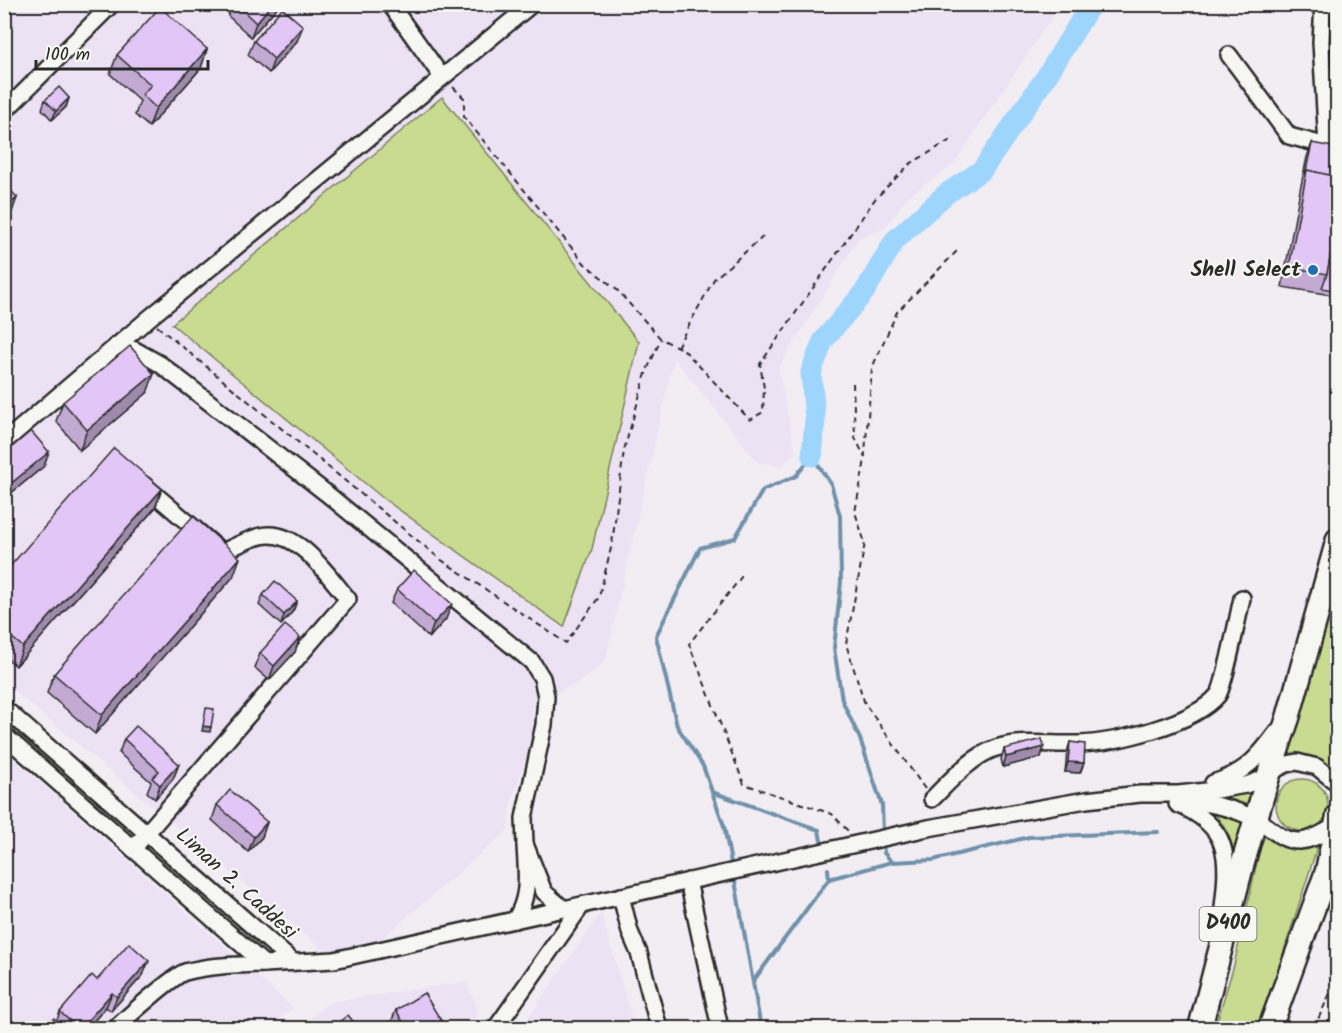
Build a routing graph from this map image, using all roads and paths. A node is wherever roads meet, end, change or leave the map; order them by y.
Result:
1 (112, 4) edge
2 (390, 4) edge
3 (532, 4) edge
4 (1323, 4) edge
5 (1229, 56) dead end
6 (442, 77) junction
7 (4, 112) edge
8 (954, 138) dead end
9 (1332, 147) edge
10 (765, 235) dead end
11 (959, 249) dead end
12 (148, 319) junction
13 (661, 339) junction
14 (117, 345) junction
15 (677, 347) junction
16 (854, 383) dead end
17 (4, 442) edge
18 (865, 457) junction
19 (135, 478) edge
20 (1338, 539) edge
21 (742, 576) dead end
22 (1242, 598) dead end
23 (4, 708) edge
24 (1288, 718) junction
25 (4, 735) edge
26 (1268, 777) junction
27 (1338, 784) edge
28 (1178, 794) junction
29 (932, 799) joint
30 (1151, 799) junction
31 (1086, 800) junction
32 (1256, 819) junction
33 (1337, 822) edge
34 (147, 832) junction
35 (863, 843) junction
36 (525, 844) junction
37 (133, 849) junction
38 (1332, 865) edge
39 (688, 881) junction
40 (621, 896) junction
41 (582, 905) junction
42 (564, 909) junction
43 (515, 920) junction
44 (293, 962) junction
45 (264, 964) junction
46 (1214, 975) junction
47 (1338, 976) edge
48 (116, 1029) edge
49 (496, 1029) edge
50 (659, 1029) edge
51 (720, 1029) edge
52 (1200, 1029) edge
53 (1270, 1029) edge
54 (1314, 1029) edge

1 - 7 street
2 - 6 street
3 - 6 street
4 - 9 street
5 - 9 street
6 - 12 street
6 - 13 path
8 - 15 path
10 - 15 path
11 - 18 path
12 - 13 path
12 - 14 street
13 - 15 path
14 - 17 street
14 - 36 street
16 - 18 path
18 - 29 path
19 - 34 street
20 - 24 highway, D400
21 - 35 path
22 - 29 street
23 - 34 street, Liman 2. Caddesi
24 - 26 highway, D400
24 - 28 street, D400
25 - 37 street, Liman 2. Caddesi
26 - 27 street, D400
26 - 28 street, D400
26 - 32 highway, D400
28 - 31 street, D400
30 - 31 street, D400
30 - 32 street, D400
30 - 46 street, D400
31 - 35 street
32 - 33 street, D400
32 - 46 highway, D400
33 - 38 highway, D400
34 - 37 street
34 - 44 street, Liman 2. Caddesi
35 - 39 street
36 - 42 street
36 - 43 street
37 - 45 street, Liman 2. Caddesi
38 - 53 highway, D400
39 - 40 street
39 - 51 street
40 - 41 street
40 - 50 street
41 - 42 street
41 - 49 street
42 - 43 street
43 - 44 street
44 - 45 street, Liman 2. Caddesi
45 - 48 street
46 - 52 highway, D400
47 - 54 path

